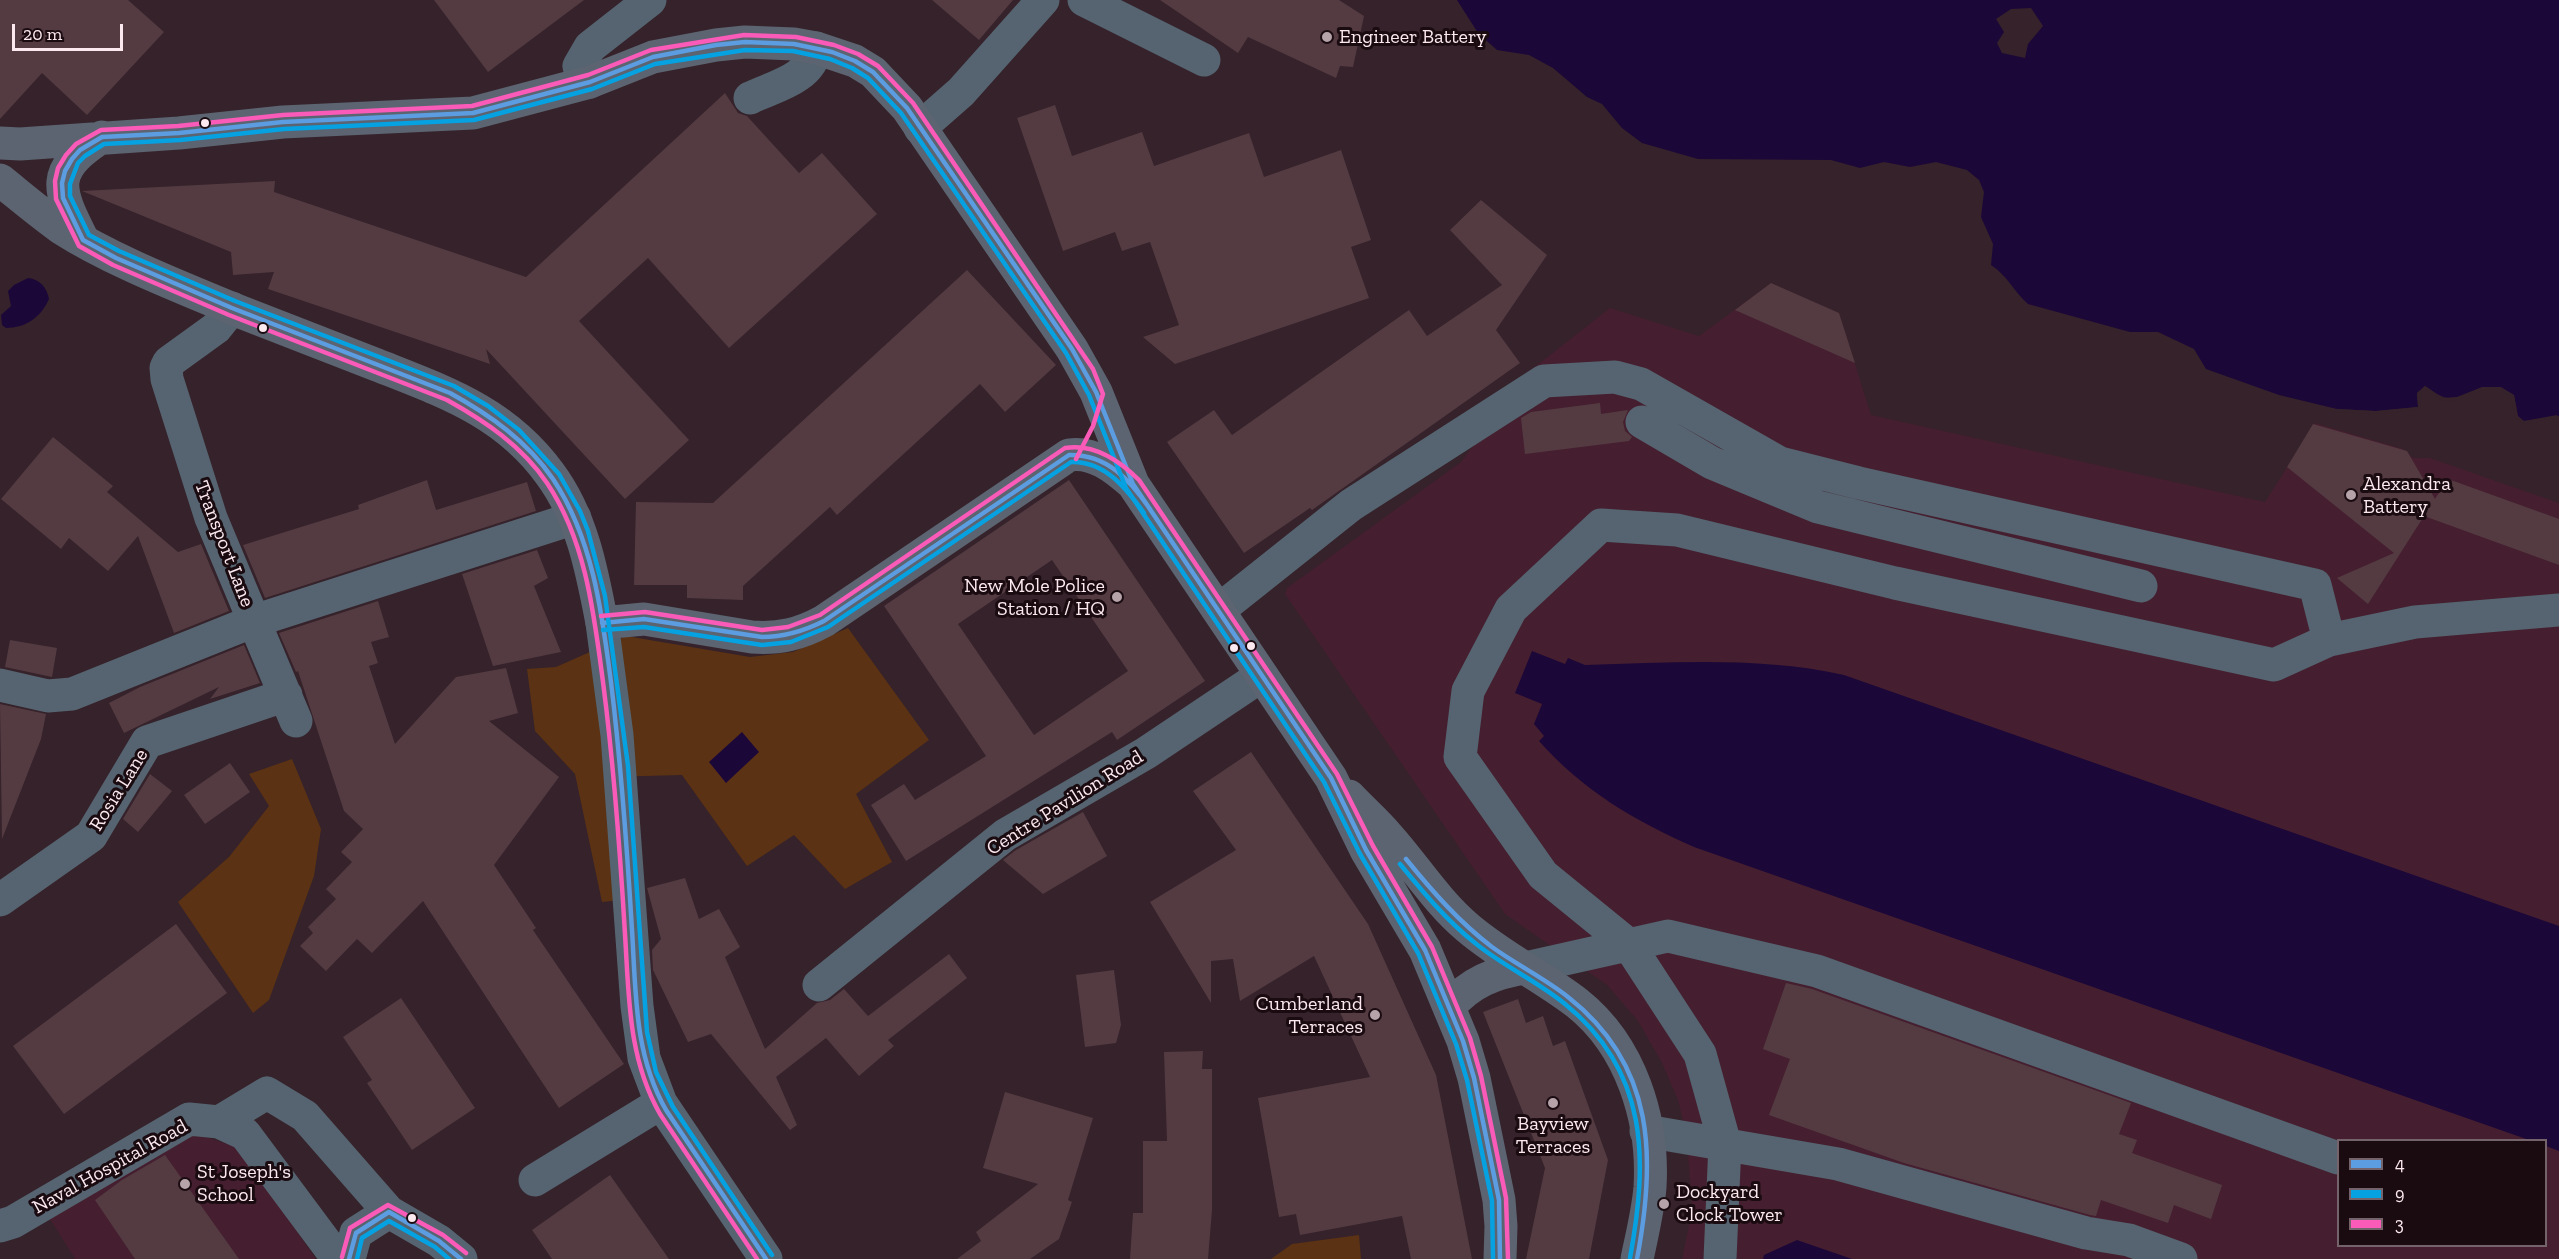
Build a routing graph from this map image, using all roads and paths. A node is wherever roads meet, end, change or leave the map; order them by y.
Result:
1 (650, 0) edge
2 (1043, 0) edge
3 (1084, 0) edge
4 (816, 48) junction
5 (1204, 60) dead end
6 (590, 82) junction
7 (750, 98) dead end
8 (920, 128) junction
9 (102, 137) junction
10 (0, 142) edge
11 (0, 180) edge
12 (83, 240) junction
13 (232, 308) junction
14 (1096, 392) junction
15 (1642, 422) dead end
16 (1069, 455) junction
17 (1133, 484) junction
18 (575, 518) junction
19 (2141, 586) dead end
20 (1218, 610) junction
21 (2559, 610) edge
22 (254, 621) junction
23 (602, 623) junction
24 (2329, 640) junction
25 (1261, 676) junction
26 (0, 685) edge
27 (1331, 778) junction
28 (0, 900) edge
29 (1629, 945) junction
30 (1525, 968) junction
31 (819, 985) dead end
32 (1450, 1006) junction
33 (661, 1103) junction
34 (219, 1122) junction
35 (1646, 1131) junction
36 (1725, 1144) junction
37 (2337, 1158) edge
38 (535, 1180) dead end
39 (389, 1212) junction
40 (0, 1226) edge
41 (338, 1259) edge
42 (349, 1259) edge
43 (461, 1259) edge
44 (766, 1259) edge
45 (1500, 1259) edge
46 (1637, 1259) edge
47 (1720, 1259) edge
48 (2181, 1259) edge

1 - 6 street
2 - 8 street
3 - 5 street
4 - 6 main road
4 - 7 street
4 - 8 main road
6 - 9 main road
8 - 14 main road
9 - 10 main road
9 - 12 main road
11 - 12 main road
12 - 13 main road
13 - 18 main road
13 - 22 street, Transport Lane
14 - 16 main road
14 - 17 main road
15 - 19 street
16 - 17 main road
16 - 23 main road
17 - 20 main road
18 - 22 street, Transport Lane
18 - 23 main road
20 - 24 street
20 - 25 main road
21 - 24 street
22 - 26 street
22 - 28 street, Rosia Lane
23 - 33 street
24 - 29 street
25 - 27 main road
25 - 31 street, Centre Pavilion Road
27 - 30 main road
27 - 32 main road
29 - 30 street
29 - 36 street
29 - 37 street
30 - 32 main road
30 - 35 main road
32 - 45 main road
33 - 38 street
33 - 44 street
34 - 39 street
34 - 40 street, Naval Hospital Road
34 - 41 street, Naval Hospital Road
35 - 36 street
35 - 46 main road
36 - 47 street
36 - 48 street
39 - 42 street
39 - 43 street

